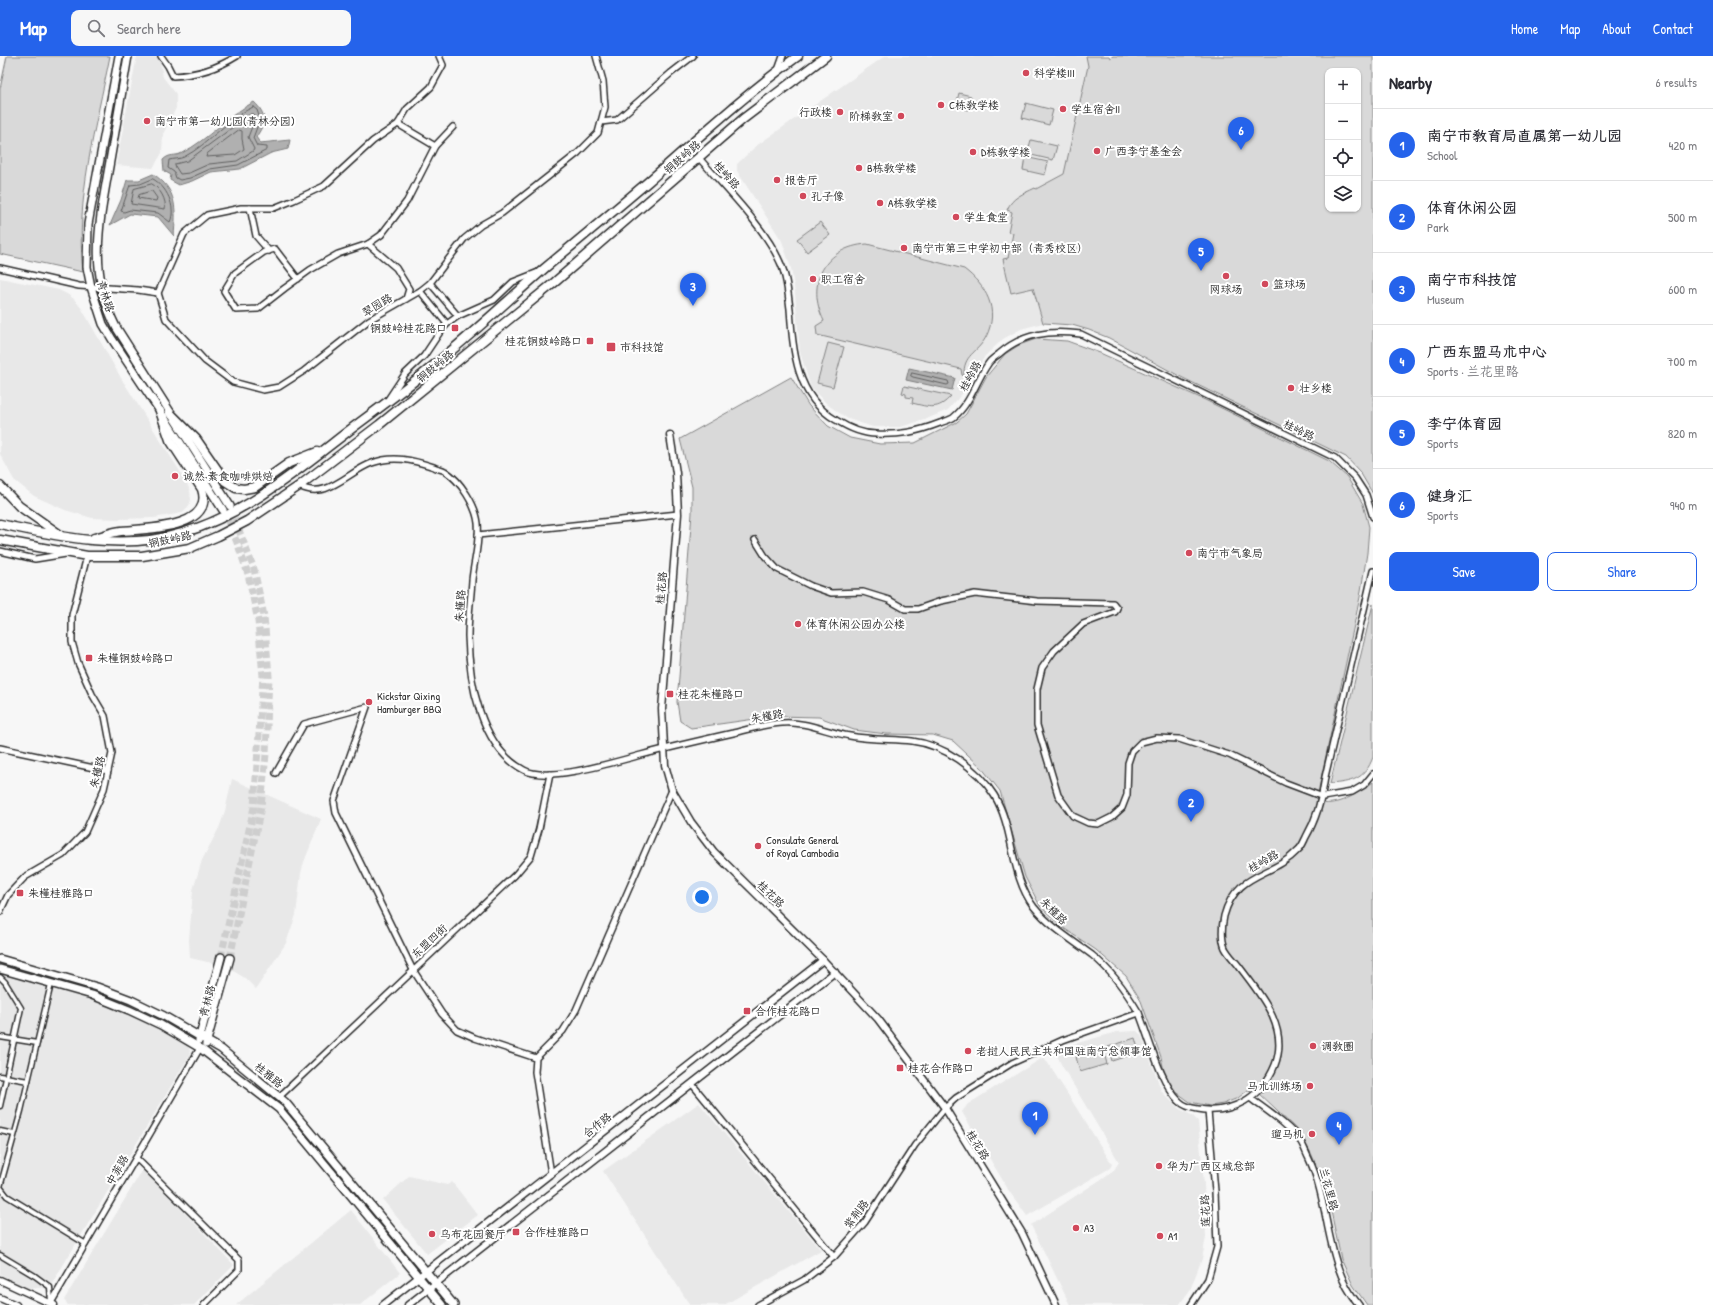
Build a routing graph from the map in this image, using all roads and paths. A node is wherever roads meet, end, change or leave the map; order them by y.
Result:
1 (119, 56) edge
2 (128, 56) edge
3 (161, 56) edge
4 (237, 56) edge
5 (439, 56) edge
6 (596, 56) edge
7 (694, 56) edge
8 (783, 56) edge
9 (798, 56) edge
10 (826, 56) edge
11 (777, 71) junction
12 (601, 122) junction
13 (398, 124) junction
14 (453, 127) dead end
15 (435, 146) junction
16 (699, 158) junction
17 (642, 186) junction
18 (652, 198) junction
19 (250, 208) junction
20 (368, 244) junction
21 (269, 251) junction
22 (0, 268) edge
23 (544, 269) junction
24 (298, 279) junction
25 (430, 283) junction
26 (91, 287) junction
27 (101, 288) junction
28 (420, 291) junction
29 (158, 293) junction
30 (406, 299) junction
31 (458, 316) junction
32 (447, 324) junction
33 (386, 403) junction
34 (160, 411) junction
35 (170, 413) junction
36 (670, 435) dead end
37 (325, 449) junction
38 (0, 486) edge
39 (299, 486) junction
40 (230, 506) tunnel mouth
41 (223, 510) tunnel mouth
42 (678, 514) junction
43 (1373, 517) edge
44 (0, 524) edge
45 (62, 535) junction
46 (478, 535) junction
47 (90, 539) junction
48 (0, 540) edge
49 (755, 540) dead end
50 (0, 551) edge
51 (70, 554) junction
52 (87, 556) junction
53 (1373, 571) edge
54 (0, 748) edge
55 (663, 749) junction
56 (108, 771) junction
57 (276, 773) dead end
58 (550, 774) junction
59 (1373, 774) edge
60 (672, 790) junction
61 (1323, 797) junction
62 (0, 912) edge
63 (221, 957) tunnel mouth
64 (230, 958) tunnel mouth
65 (0, 959) edge
66 (823, 960) junction
67 (0, 969) edge
68 (413, 970) junction
69 (835, 972) junction
70 (0, 977) edge
71 (51, 984) junction
72 (1139, 1013) junction
73 (0, 1037) edge
74 (200, 1037) junction
75 (15, 1039) junction
76 (207, 1041) junction
77 (37, 1043) junction
78 (201, 1048) junction
79 (536, 1058) junction
80 (0, 1076) edge
81 (6, 1077) junction
82 (28, 1081) junction
83 (692, 1084) junction
84 (279, 1097) junction
85 (1250, 1098) junction
86 (0, 1106) edge
87 (945, 1108) junction
88 (1208, 1111) junction
89 (0, 1131) edge
90 (14, 1134) junction
91 (136, 1158) junction
92 (551, 1174) junction
93 (86, 1244) junction
94 (0, 1255) edge
95 (834, 1257) junction
96 (426, 1272) junction
97 (419, 1278) junction
98 (0, 1280) edge
99 (436, 1284) junction
100 (429, 1290) junction
101 (0, 1298) edge
102 (764, 1303) edge
103 (53, 1304) edge
104 (16, 1305) edge
105 (204, 1305) edge
106 (383, 1305) edge
107 (408, 1305) edge
108 (442, 1305) edge
109 (454, 1305) edge
110 (758, 1305) edge
111 (1056, 1305) edge
112 (1191, 1305) edge
113 (1359, 1305) edge

1 - 26 main road, 青林路
2 - 27 main road, 青林路
3 - 4 street
5 - 13 street
6 - 12 street, 翠园路
7 - 12 street
8 - 11 street
9 - 11 main road, 铜鼓岭路
10 - 16 main road, 铜鼓岭路
11 - 17 main road, 铜鼓岭路
12 - 25 street, 翠园路
13 - 15 street
13 - 19 street
14 - 15 street
15 - 20 street
16 - 18 main road, 铜鼓岭路
16 - 43 street, 桂岭路
17 - 18 main road
17 - 23 main road, 铜鼓岭路
18 - 39 main road, 铜鼓岭路
19 - 21 street
19 - 29 street
20 - 24 street
20 - 30 street
21 - 24 street
21 - 24 street
22 - 26 street
23 - 31 street
23 - 33 main road, 铜鼓岭路
25 - 28 street, 翠园路
25 - 31 street
26 - 27 street
26 - 34 main road, 青林路
27 - 29 street
27 - 35 main road, 青林路
28 - 30 street, 翠园路
28 - 32 street
29 - 30 street, 翠园路
31 - 32 street
32 - 33 street
33 - 37 main road, 铜鼓岭路
34 - 41 main road, 青林路
34 - 47 main road
35 - 37 main road
35 - 40 main road, 青林路
36 - 42 street, 桂花路
37 - 47 main road, 铜鼓岭路
38 - 45 main road
39 - 46 street, 朱槿路
39 - 52 main road, 铜鼓岭路
42 - 46 street
42 - 55 street, 桂花路
44 - 45 main road, 铜鼓岭路
45 - 47 main road, 铜鼓岭路
46 - 58 street, 朱槿路
48 - 51 main road, 铜鼓岭路
49 - 61 street
50 - 51 street
51 - 52 main road, 铜鼓岭路
52 - 56 street, 朱槿路
53 - 61 street, 桂岭路
54 - 56 street
55 - 58 street, 朱槿路
55 - 60 street, 桂花路
55 - 72 street, 朱槿路
56 - 62 street, 朱槿路
57 - 68 street
58 - 68 street, 东盟四街
59 - 61 street
60 - 66 street, 桂花路
60 - 79 street
61 - 85 street, 桂岭路
63 - 74 main road, 青林路
64 - 76 main road, 青林路
65 - 74 main road, 桂雅路
66 - 69 street, 桂花路
66 - 92 street, 合作路
67 - 71 main road, 桂雅路
68 - 79 street
68 - 84 street, 东盟四街
69 - 83 street
69 - 87 street, 桂花路
70 - 75 street
71 - 77 street
71 - 78 main road, 桂雅路
72 - 87 street
72 - 88 street, 桂岭路
73 - 75 street
74 - 76 main road, 桂雅路
74 - 78 main road, 青林路
75 - 77 street
75 - 81 street
76 - 78 main road, 青林路
76 - 84 main road, 桂雅路
77 - 82 street
78 - 91 street, 中菲路
78 - 97 main road, 桂雅路
79 - 92 street
80 - 81 street
81 - 82 street
81 - 86 street
82 - 90 street
83 - 95 street
83 - 99 street
84 - 96 main road, 桂雅路
85 - 88 street, 桂岭路
85 - 113 street, 兰花里路
87 - 95 street, 紫荆路
87 - 111 street, 桂花路
88 - 112 street, 莲花路
89 - 90 street
90 - 93 street
91 - 93 street, 中菲路
91 - 105 street
92 - 96 street, 合作路
93 - 103 street, 中菲路
94 - 103 street
95 - 102 street, 紫荆路
96 - 97 street, 合作路
96 - 99 main road, 桂雅路
97 - 100 main road, 桂雅路
97 - 106 street, 合作路
98 - 103 street
99 - 100 street
99 - 109 main road, 桂雅路
100 - 107 street
100 - 108 main road, 桂雅路
101 - 104 street
102 - 110 street, 紫荆路

